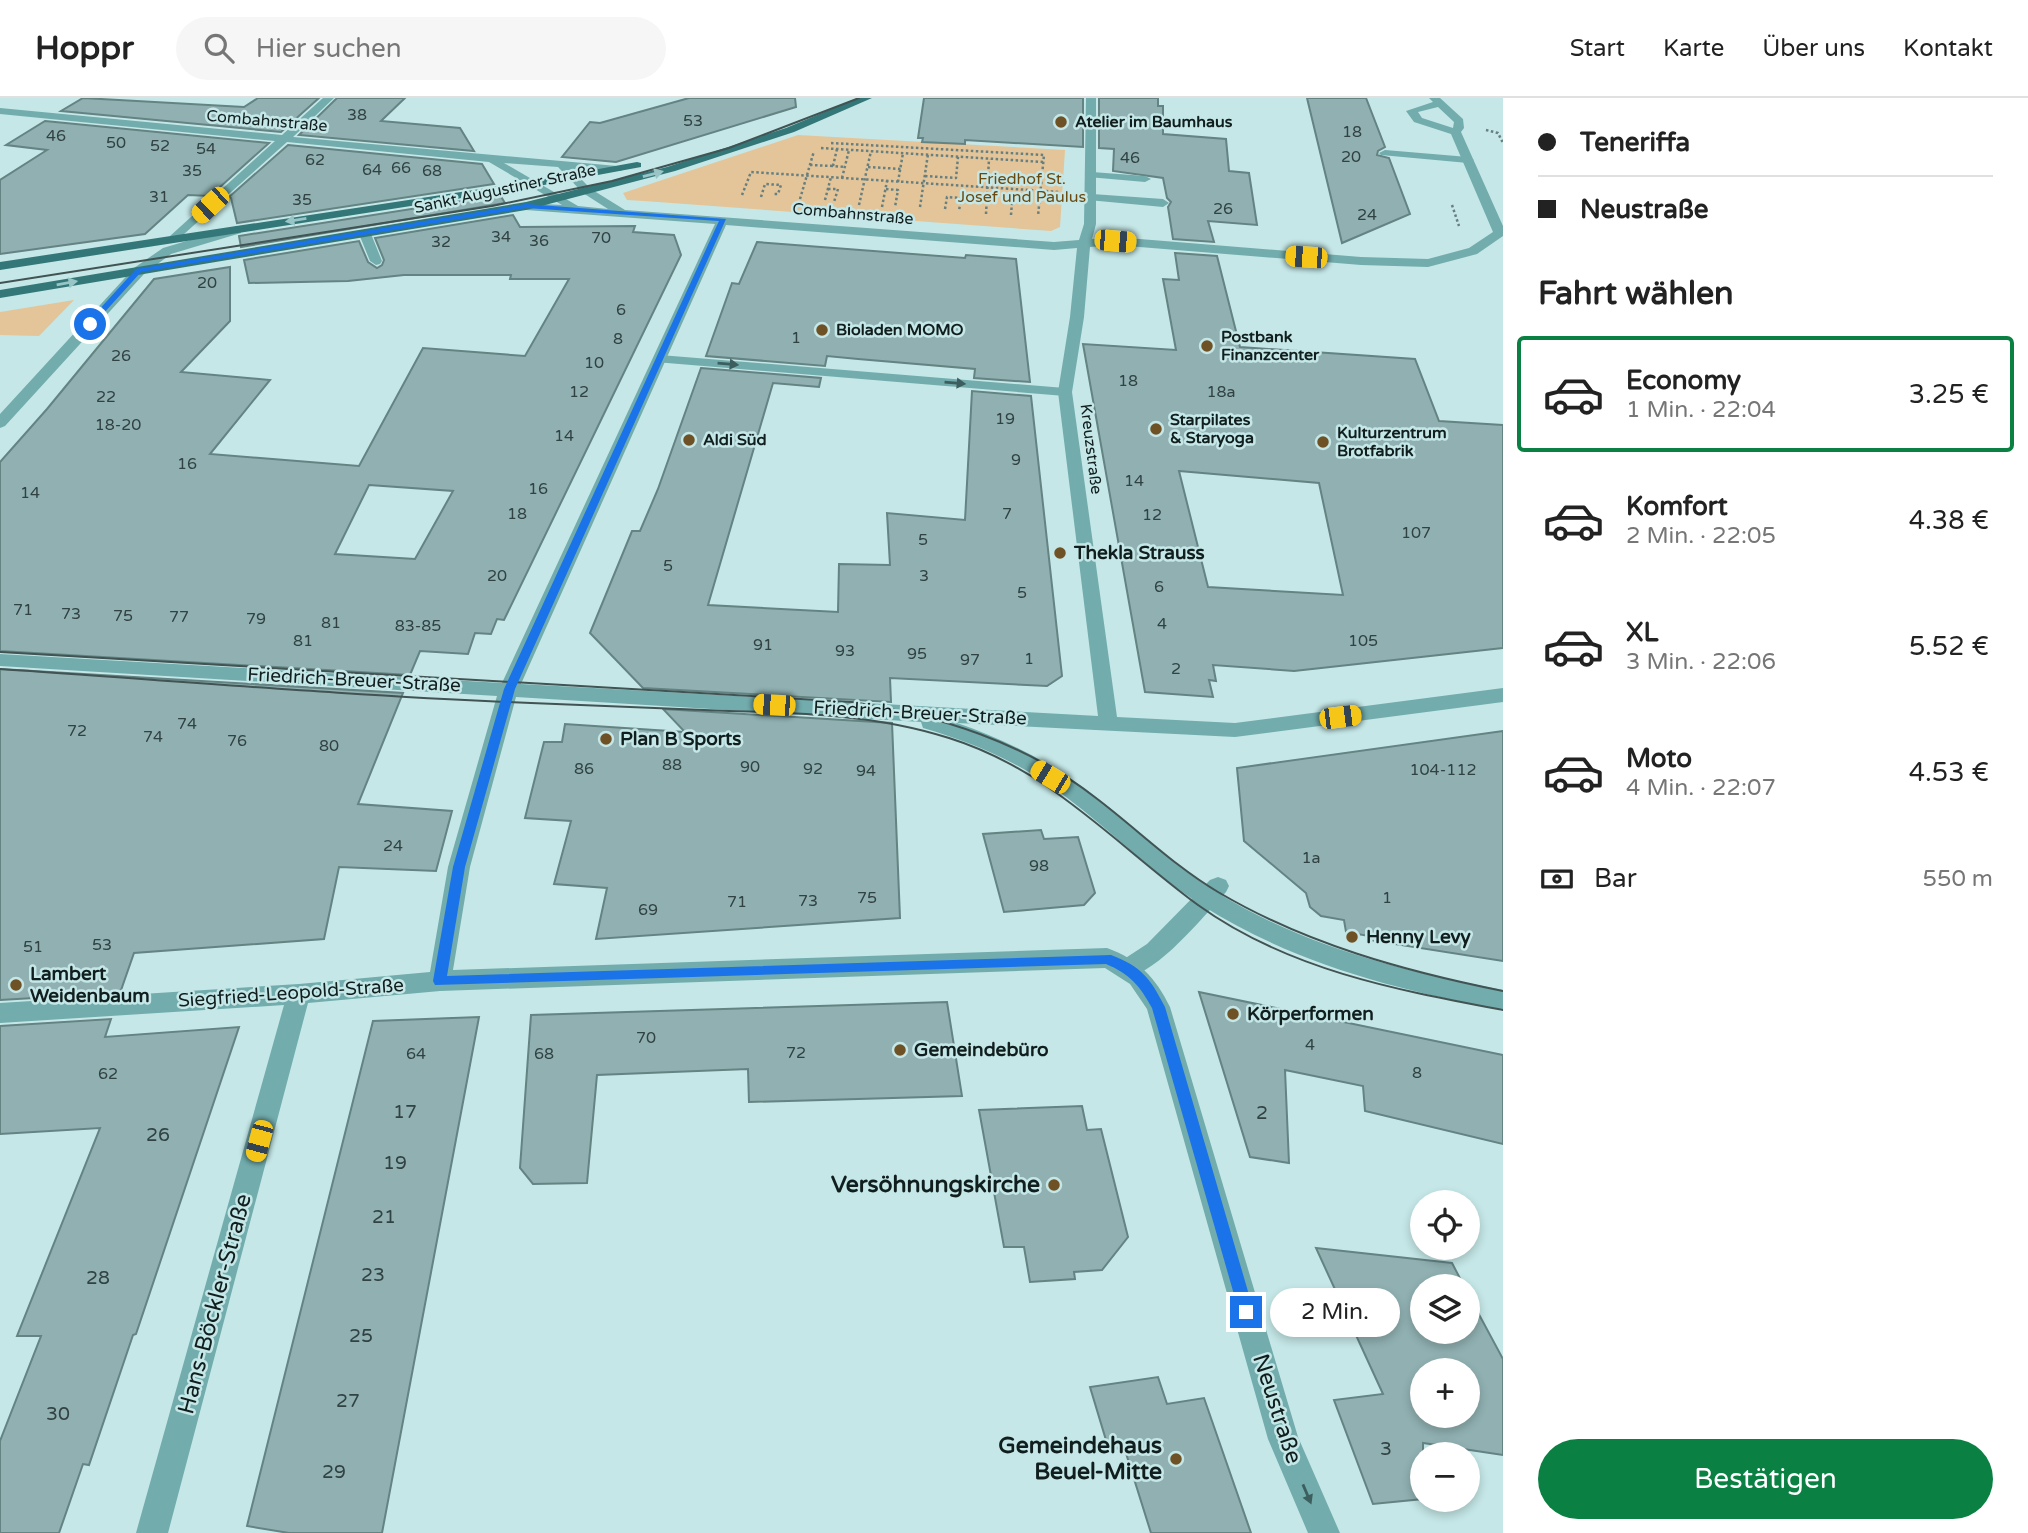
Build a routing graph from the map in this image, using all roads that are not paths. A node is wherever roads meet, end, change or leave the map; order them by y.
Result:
1 (329, 98) edge
2 (867, 98) edge
3 (1091, 98) edge
4 (1437, 101) edge
5 (0, 111) edge
6 (771, 123) dead end
7 (1455, 132) junction
8 (283, 138) junction
9 (680, 153) dead end
10 (1385, 153) dead end
11 (489, 159) junction
12 (657, 160) dead end
13 (1468, 160) junction
14 (563, 167) junction
15 (617, 169) junction
16 (1092, 174) junction
17 (572, 177) junction
18 (1145, 179) dead end
19 (533, 184) junction
20 (587, 191) junction
21 (1092, 196) junction
22 (558, 198) junction
23 (1163, 203) dead end
24 (526, 206) junction
25 (579, 210) junction
26 (620, 211) junction
27 (723, 219) junction
28 (239, 229) junction
29 (365, 234) junction
30 (174, 239) junction
31 (1084, 244) junction
32 (376, 261) dead end
33 (0, 266) edge
34 (139, 271) junction
35 (0, 294) edge
36 (660, 359) junction
37 (1065, 392) junction
38 (0, 423) edge
39 (0, 660) edge
40 (509, 689) junction
41 (1503, 695) edge
42 (880, 712) junction
43 (1108, 722) junction
44 (1213, 892) junction
45 (1129, 968) junction
46 (440, 981) junction
47 (299, 994) junction
48 (1503, 1000) edge
49 (0, 1013) edge
50 (152, 1533) edge
51 (1324, 1533) edge

1 - 8 street
20 -> 2 main road, Sankt Augustiner Straße
3 - 16 street, Kreuzstraße
4 - 7 street
4 - 7 street
5 - 8 street, Combahnstraße
6 - 9 main road
7 - 13 street
8 - 11 street, Combahnstraße
8 - 30 street
10 - 13 street
11 - 14 street, Combahnstraße
11 - 19 street, Combahnstraße
12 - 15 main road, Sankt Augustiner Straße
13 - 31 street, Combahnstraße
14 - 15 street, Combahnstraße
14 - 17 street, Combahnstraße
15 - 17 main road, Sankt Augustiner Straße
16 - 18 street
16 - 21 street, Kreuzstraße
17 - 19 main road, Sankt Augustiner Straße
17 - 20 street, Combahnstraße
19 - 22 street, Combahnstraße
19 -> 28 main road, Sankt Augustiner Straße
20 - 22 main road, Sankt Augustiner Straße
20 - 26 street, Combahnstraße
21 - 23 street
21 - 31 street, Kreuzstraße
22 - 24 main road, Sankt Augustiner Straße
22 - 25 street, Combahnstraße
24 - 25 street, Combahnstraße
24 - 29 main road, Sankt Augustiner Straße
25 - 26 street, Combahnstraße
26 - 27 street, Combahnstraße
27 - 31 street, Combahnstraße
27 - 36 street
28 - 30 main road, Sankt Augustiner Straße
28 - 34 street, Sankt Augustiner Straße
29 - 32 street
29 - 34 main road, Sankt Augustiner Straße
30 - 33 main road, Sankt Augustiner Straße
31 - 37 street, Kreuzstraße
35 -> 34 main road, Sankt Augustiner Straße
34 - 38 street
36 -> 37 street
36 - 40 street
37 - 43 street, Kreuzstraße
39 - 40 street, Friedrich-Breuer-Straße
40 - 42 street, Friedrich-Breuer-Straße
40 - 46 street
41 - 43 street, Friedrich-Breuer-Straße
42 - 43 street, Friedrich-Breuer-Straße
42 - 44 street
44 - 45 street
44 - 48 street
45 - 46 street, Siegfried-Leopold-Straße
45 -> 51 street, Neustraße
46 - 47 street, Siegfried-Leopold-Straße
47 - 49 street, Siegfried-Leopold-Straße
47 - 50 street, Hans-Böckler-Straße

